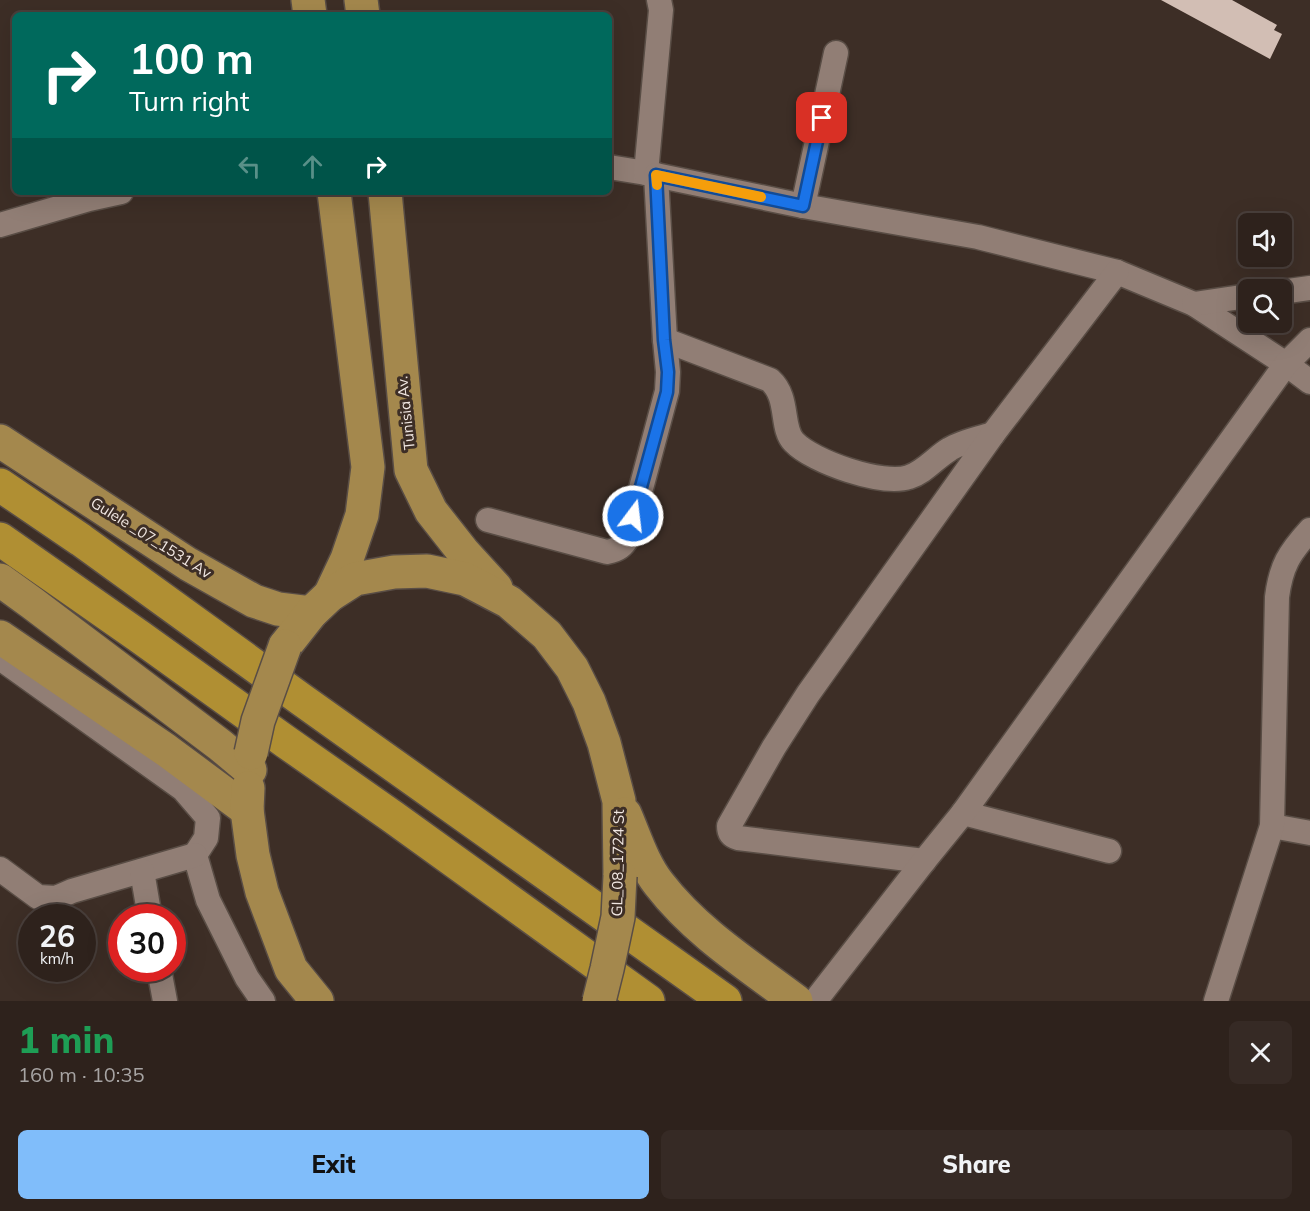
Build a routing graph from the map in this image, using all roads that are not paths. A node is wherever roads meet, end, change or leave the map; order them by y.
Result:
1 (659, 0) edge
2 (836, 53) dead end
3 (612, 168) edge
4 (651, 174) junction
5 (107, 195) edge
6 (334, 195) edge
7 (384, 195) edge
8 (803, 206) junction
9 (0, 225) edge
10 (1117, 272) junction
11 (1310, 288) edge
12 (1292, 290) edge
13 (1238, 297) edge
14 (1194, 304) junction
15 (664, 340) junction
16 (1310, 340) edge
17 (1286, 364) junction
18 (1310, 382) edge
19 (993, 434) junction
20 (0, 441) edge
21 (0, 485) edge
22 (488, 520) dead end
23 (0, 539) edge
24 (1307, 540) edge
25 (0, 580) edge
26 (509, 603) junction
27 (320, 604) junction
28 (0, 637) edge
29 (0, 658) edge
30 (250, 761) junction
31 (619, 801) junction
32 (247, 810) junction
33 (963, 813) junction
34 (1272, 826) junction
35 (1310, 833) edge
36 (1109, 851) dead end
37 (195, 855) junction
38 (924, 861) junction
39 (0, 868) edge
40 (142, 871) junction
41 (148, 904) edge
42 (161, 982) edge
43 (165, 1001) edge
44 (263, 1001) edge
45 (317, 1001) edge
46 (599, 1001) edge
47 (648, 1001) edge
48 (725, 1001) edge
49 (796, 1001) edge
50 (815, 1001) edge
51 (1216, 1001) edge

1 - 4 street
2 - 8 street
3 - 4 street
4 - 8 street
4 - 15 street
5 - 9 street
6 - 27 main road
7 - 26 main road, Tunisia Av.
8 - 10 street
10 - 14 street
10 - 19 street
11 - 12 street
13 - 14 street
14 - 17 street
15 - 19 street
15 - 22 street
16 - 17 street
17 - 18 street
17 - 33 street
19 - 38 street
20 - 27 main road, Gulele _07_1531 Av
21 - 48 highway
23 - 47 highway
24 - 34 street
25 - 30 main road
26 - 27 main road, GL_08_1724 St
26 - 31 main road, GL_08_1724 St
27 - 30 main road, GL_08_1724 St, bridge
28 - 32 main road
29 - 37 street
30 - 32 main road, GL_08_1724 St
31 - 46 main road, GL_08_1724 St, bridge
31 - 49 main road
32 - 45 main road, GL_08_1724 St
33 - 36 street
33 - 38 street
34 - 35 street
34 - 51 street
37 - 40 street
37 - 44 street
38 - 50 street
39 - 40 street
40 - 41 street
42 - 43 street

